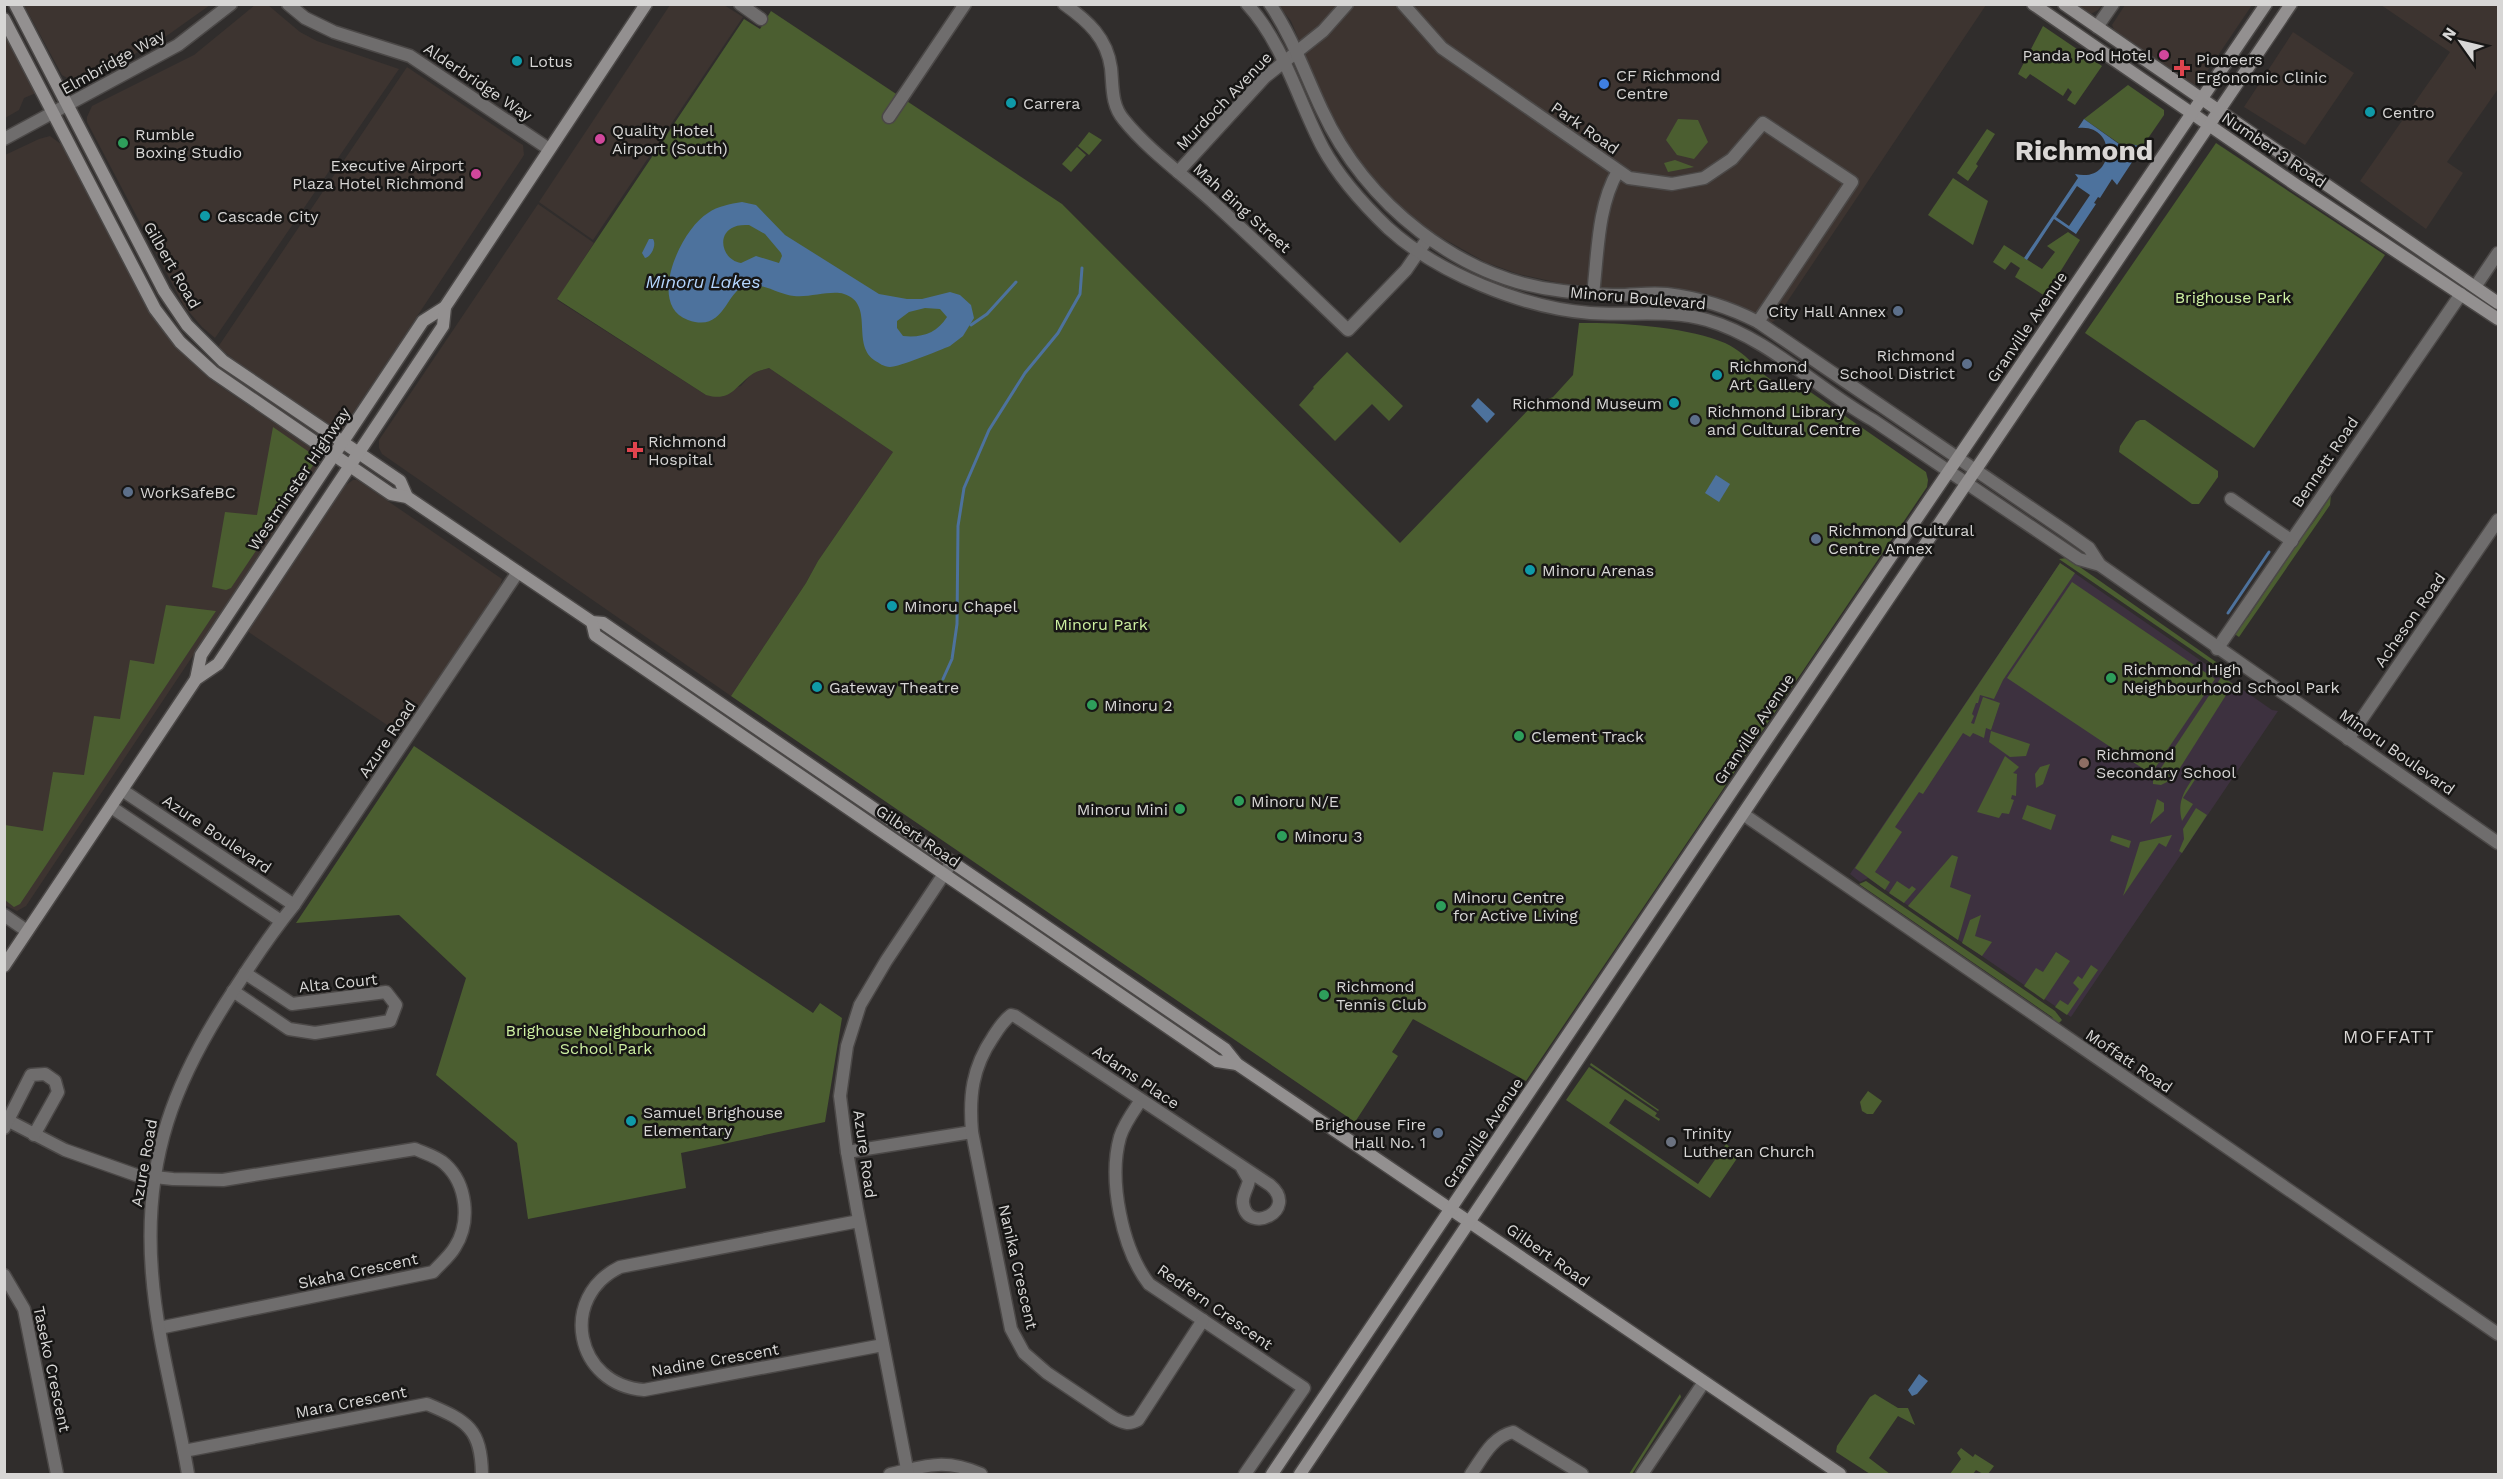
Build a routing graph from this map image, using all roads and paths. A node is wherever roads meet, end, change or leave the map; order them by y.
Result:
1 (15, 4) edge
2 (231, 4) edge
3 (288, 4) edge
4 (646, 4) edge
5 (740, 4) edge
6 (965, 4) edge
7 (1064, 4) edge
8 (1247, 4) edge
9 (1270, 4) edge
10 (1347, 4) edge
11 (1403, 4) edge
12 (2032, 4) edge
13 (2064, 4) edge
14 (2113, 4) edge
15 (2266, 4) edge
16 (2291, 4) edge
17 (4, 19) edge
18 (761, 19) dead end
19 (2097, 27) junction
20 (1298, 51) junction
21 (1283, 63) junction
22 (2201, 100) junction
23 (68, 105) junction
24 (2218, 112) junction
25 (53, 113) junction
26 (2192, 114) junction
27 (889, 117) dead end
28 (2209, 126) junction
29 (4, 139) edge
30 (549, 149) junction
31 (1618, 171) junction
32 (1178, 172) junction
33 (1428, 238) junction
34 (1418, 252) junction
35 (2499, 253) edge
36 (2475, 287) junction
37 (2457, 291) junction
38 (1593, 294) junction
39 (2499, 303) edge
40 (445, 307) junction
41 (2499, 319) edge
42 (1758, 322) junction
43 (343, 442) junction
44 (358, 453) junction
45 (334, 455) junction
46 (1958, 460) junction
47 (350, 466) junction
48 (1975, 470) junction
49 (1950, 471) junction
50 (1966, 483) junction
51 (407, 497) junction
52 (2231, 499) dead end
53 (2499, 520) edge
54 (2292, 541) junction
55 (2100, 565) junction
56 (518, 572) junction
57 (592, 622) junction
58 (2217, 649) junction
59 (196, 680) junction
60 (2348, 738) junction
61 (122, 790) junction
62 (111, 807) junction
63 (1743, 814) junction
64 (2499, 843) edge
65 (952, 862) junction
66 (945, 874) junction
67 (294, 905) junction
68 (4, 915) edge
69 (281, 921) junction
70 (27, 931) junction
71 (4, 966) edge
72 (245, 973) junction
73 (233, 991) junction
74 (1011, 1015) joint
75 (1237, 1064) junction
76 (1140, 1100) junction
77 (7, 1124) edge
78 (972, 1132) junction
79 (34, 1135) junction
80 (847, 1152) junction
81 (1242, 1168) dead end
82 (154, 1177) junction
83 (1452, 1210) junction
84 (859, 1221) junction
85 (1469, 1221) junction
86 (4, 1275) edge
87 (1203, 1320) junction
88 (159, 1328) junction
89 (2499, 1334) edge
90 (883, 1345) junction
91 (1704, 1382) junction
92 (184, 1451) junction
93 (908, 1473) edge
94 (57, 1474) edge
95 (188, 1474) edge
96 (482, 1474) edge
97 (890, 1474) edge
98 (981, 1474) edge
99 (1245, 1474) edge
100 (1272, 1474) edge
101 (1299, 1474) edge
102 (1471, 1474) edge
103 (1582, 1474) edge
104 (1642, 1474) edge
105 (1840, 1474) edge

1 - 23 main road, Gilbert Road
2 - 23 street, Elmbridge Way
3 - 30 street, Alderbridge Way
4 - 30 main road, Westminster Highway
5 - 18 street
6 - 27 street
7 - 32 street, Mah Bing Street
8 - 21 street, Minoru Boulevard
9 - 20 street, Minoru Boulevard
10 - 20 street, Murdoch Avenue
11 - 31 street, Park Road
12 - 26 main road, Number 3 Road
13 - 19 main road, Number 3 Road
14 - 19 street
15 - 22 main road, Granville Avenue
16 - 24 main road
17 - 25 main road, Gilbert Road
19 - 22 main road, Number 3 Road
20 - 21 street, Murdoch Avenue
20 - 33 street, Minoru Boulevard
21 - 32 street, Murdoch Avenue
21 - 34 street, Minoru Boulevard
22 - 24 main road, Number 3 Road
22 - 26 main road, Granville Avenue
23 - 25 street, Elmbridge Way
23 - 43 main road, Gilbert Road
24 - 28 main road
24 - 36 main road, Number 3 Road
25 - 29 street, Elmbridge Way
25 - 45 main road, Gilbert Road
26 - 28 main road, Number 3 Road
26 - 46 main road, Granville Avenue
28 - 37 main road, Number 3 Road
28 - 48 main road
30 - 40 main road, Westminster Highway
31 - 38 street
31 - 42 street, Park Road
32 - 34 street, Mah Bing Street
33 - 34 street, Mah Bing Street
33 - 38 street, Minoru Boulevard
34 - 49 street, Minoru Boulevard
35 - 36 street
36 - 37 main road
36 - 39 main road, Number 3 Road
37 - 41 main road, Number 3 Road
37 - 54 street, Bennett Road
38 - 42 street, Minoru Boulevard
40 - 43 main road, Westminster Highway
40 - 44 main road, Westminster Highway
42 - 46 street, Minoru Boulevard
43 - 44 main road, Gilbert Road
43 - 45 main road, Westminster Highway
44 - 47 main road, Westminster Highway
44 - 51 main road, Gilbert Road
45 - 47 main road, Gilbert Road
45 - 59 main road, Westminster Highway
46 - 48 street, Minoru Boulevard
46 - 49 main road, Granville Avenue
47 - 51 main road, Gilbert Road
47 - 59 main road, Westminster Highway
48 - 50 main road
48 - 55 street, Minoru Boulevard
49 - 50 street, Minoru Boulevard
49 - 83 main road, Granville Avenue
50 - 55 street, Minoru Boulevard
50 - 63 main road
51 - 56 main road, Gilbert Road
52 - 54 street
53 - 60 street, Acheson Road
54 - 58 street, Bennett Road
55 - 58 street, Minoru Boulevard
56 - 57 main road, Gilbert Road
56 - 67 street, Azure Road
57 - 65 main road, Gilbert Road
57 - 66 main road, Gilbert Road
58 - 60 street, Minoru Boulevard
59 - 61 main road, Westminster Highway
60 - 64 street, Minoru Boulevard
61 - 62 main road, Westminster Highway
61 - 67 street, Azure Boulevard
62 - 69 street
62 - 70 main road, Westminster Highway
63 - 85 main road
63 - 89 street, Moffatt Road
65 - 66 street, Azure Road
65 - 75 main road, Gilbert Road
66 - 75 main road, Gilbert Road
66 - 80 street, Azure Road
67 - 69 street, Azure Road
68 - 70 street
69 - 72 street, Azure Road
70 - 71 main road, Westminster Highway
72 - 73 street, Azure Road
72 - 73 street, Alta Court
73 - 82 street, Azure Road
74 - 76 street, Adams Place
74 - 78 street, Nanika Crescent
75 - 83 main road, Gilbert Road
76 - 81 street, Adams Place
76 - 87 street, Redfern Crescent
77 - 79 street, Skaha Crescent
77 - 79 street
78 - 80 street
78 - 87 street, Nanika Crescent
79 - 82 street, Skaha Crescent
80 - 84 street, Azure Road
82 - 88 street, Azure Road
82 - 88 street, Skaha Crescent
83 - 85 main road, Gilbert Road
83 - 100 main road, Granville Avenue
84 - 90 street, Azure Road
84 - 90 street, Nadine Crescent
85 - 91 main road, Gilbert Road
85 - 101 main road
86 - 94 street, Taseko Crescent
87 - 99 street, Redfern Crescent
88 - 92 street, Azure Road
90 - 93 street, Azure Road
91 - 104 street
91 - 105 main road, Gilbert Road
92 - 95 street, Azure Road
92 - 96 street, Mara Crescent
93 - 97 street
93 - 98 street
102 - 103 street

